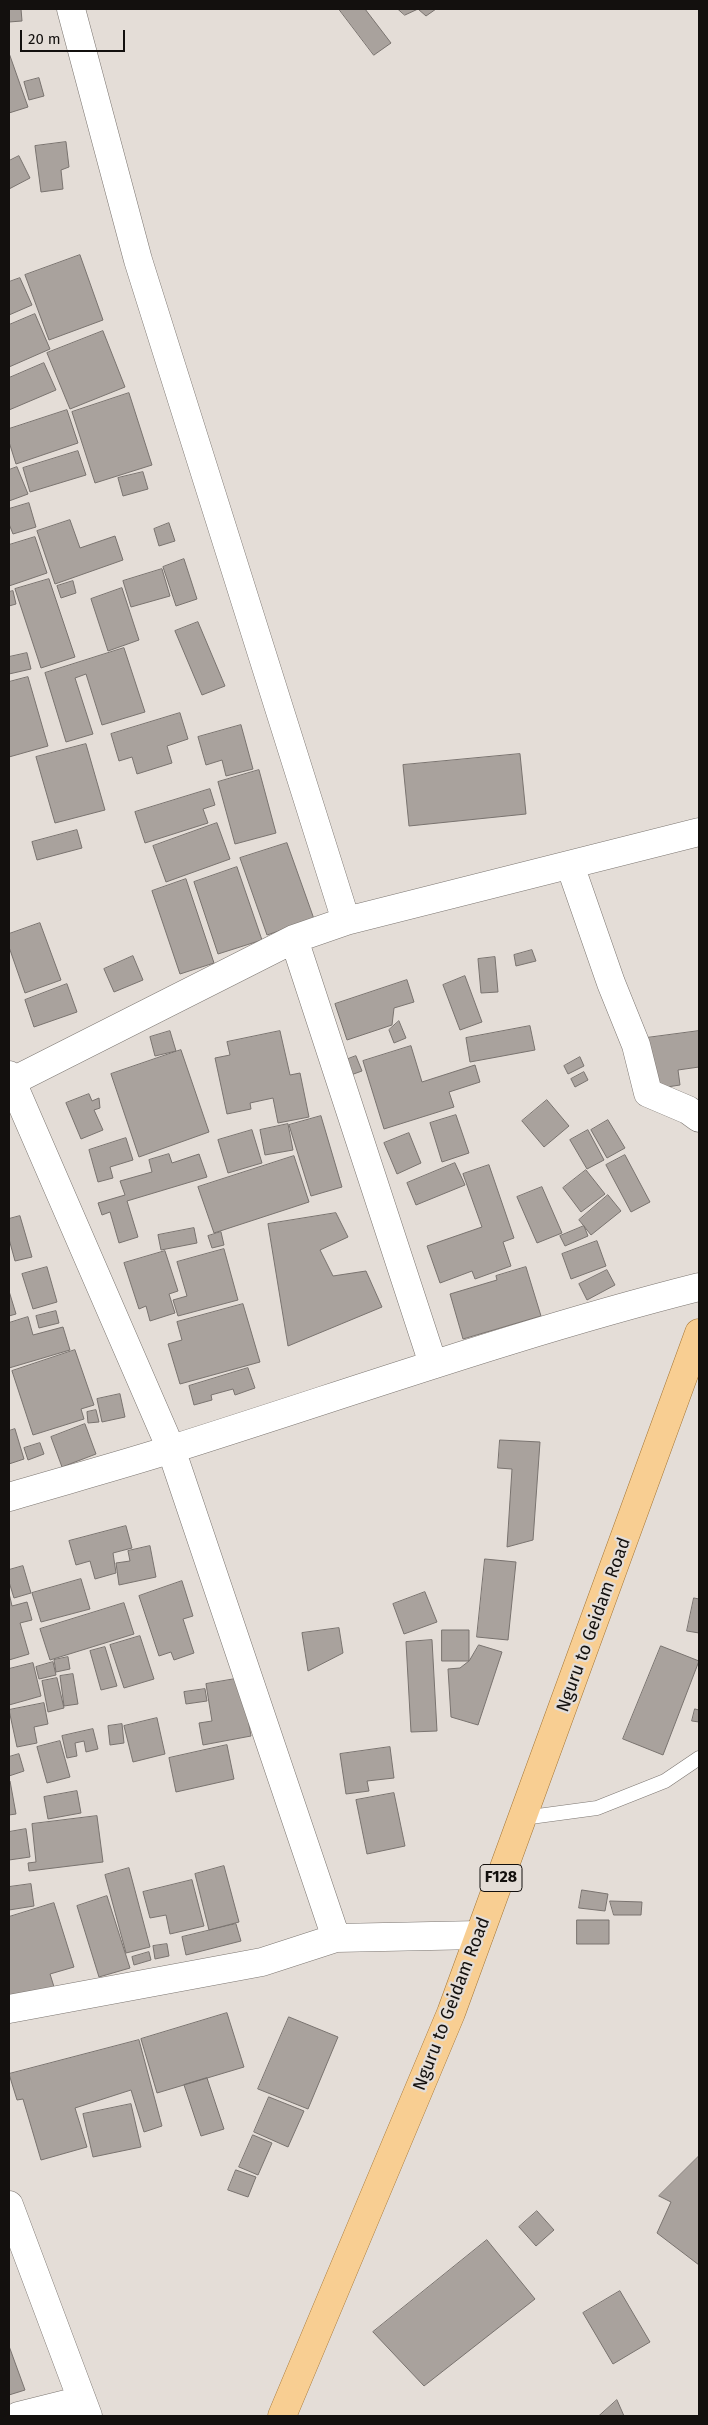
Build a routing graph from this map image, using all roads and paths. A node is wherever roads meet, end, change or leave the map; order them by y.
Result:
1 (71, 9) edge
2 (699, 832) edge
3 (570, 865) junction
4 (346, 922) junction
5 (294, 939) junction
6 (10, 1080) edge
7 (699, 1118) edge
8 (699, 1287) edge
9 (699, 1333) edge
10 (433, 1364) junction
11 (171, 1449) junction
12 (9, 1497) edge
13 (699, 1758) edge
14 (523, 1818) junction
15 (479, 1935) junction
16 (336, 1938) junction
17 (9, 2009) edge
18 (9, 2205) edge
19 (85, 2408) edge
20 (18, 2416) edge
21 (282, 2416) edge

1 - 4 street
2 - 3 street
3 - 4 street
3 - 7 street
4 - 5 street
5 - 6 street
5 - 10 street
6 - 11 street
8 - 10 street
9 - 14 main road, Nguru to Geidam Road / F128
10 - 11 street
11 - 12 street
11 - 16 street
13 - 14 lane
14 - 15 main road, Nguru to Geidam Road / F128
15 - 16 street
15 - 21 main road, Nguru to Geidam Road / F128
16 - 17 street
18 - 19 street
19 - 20 street

